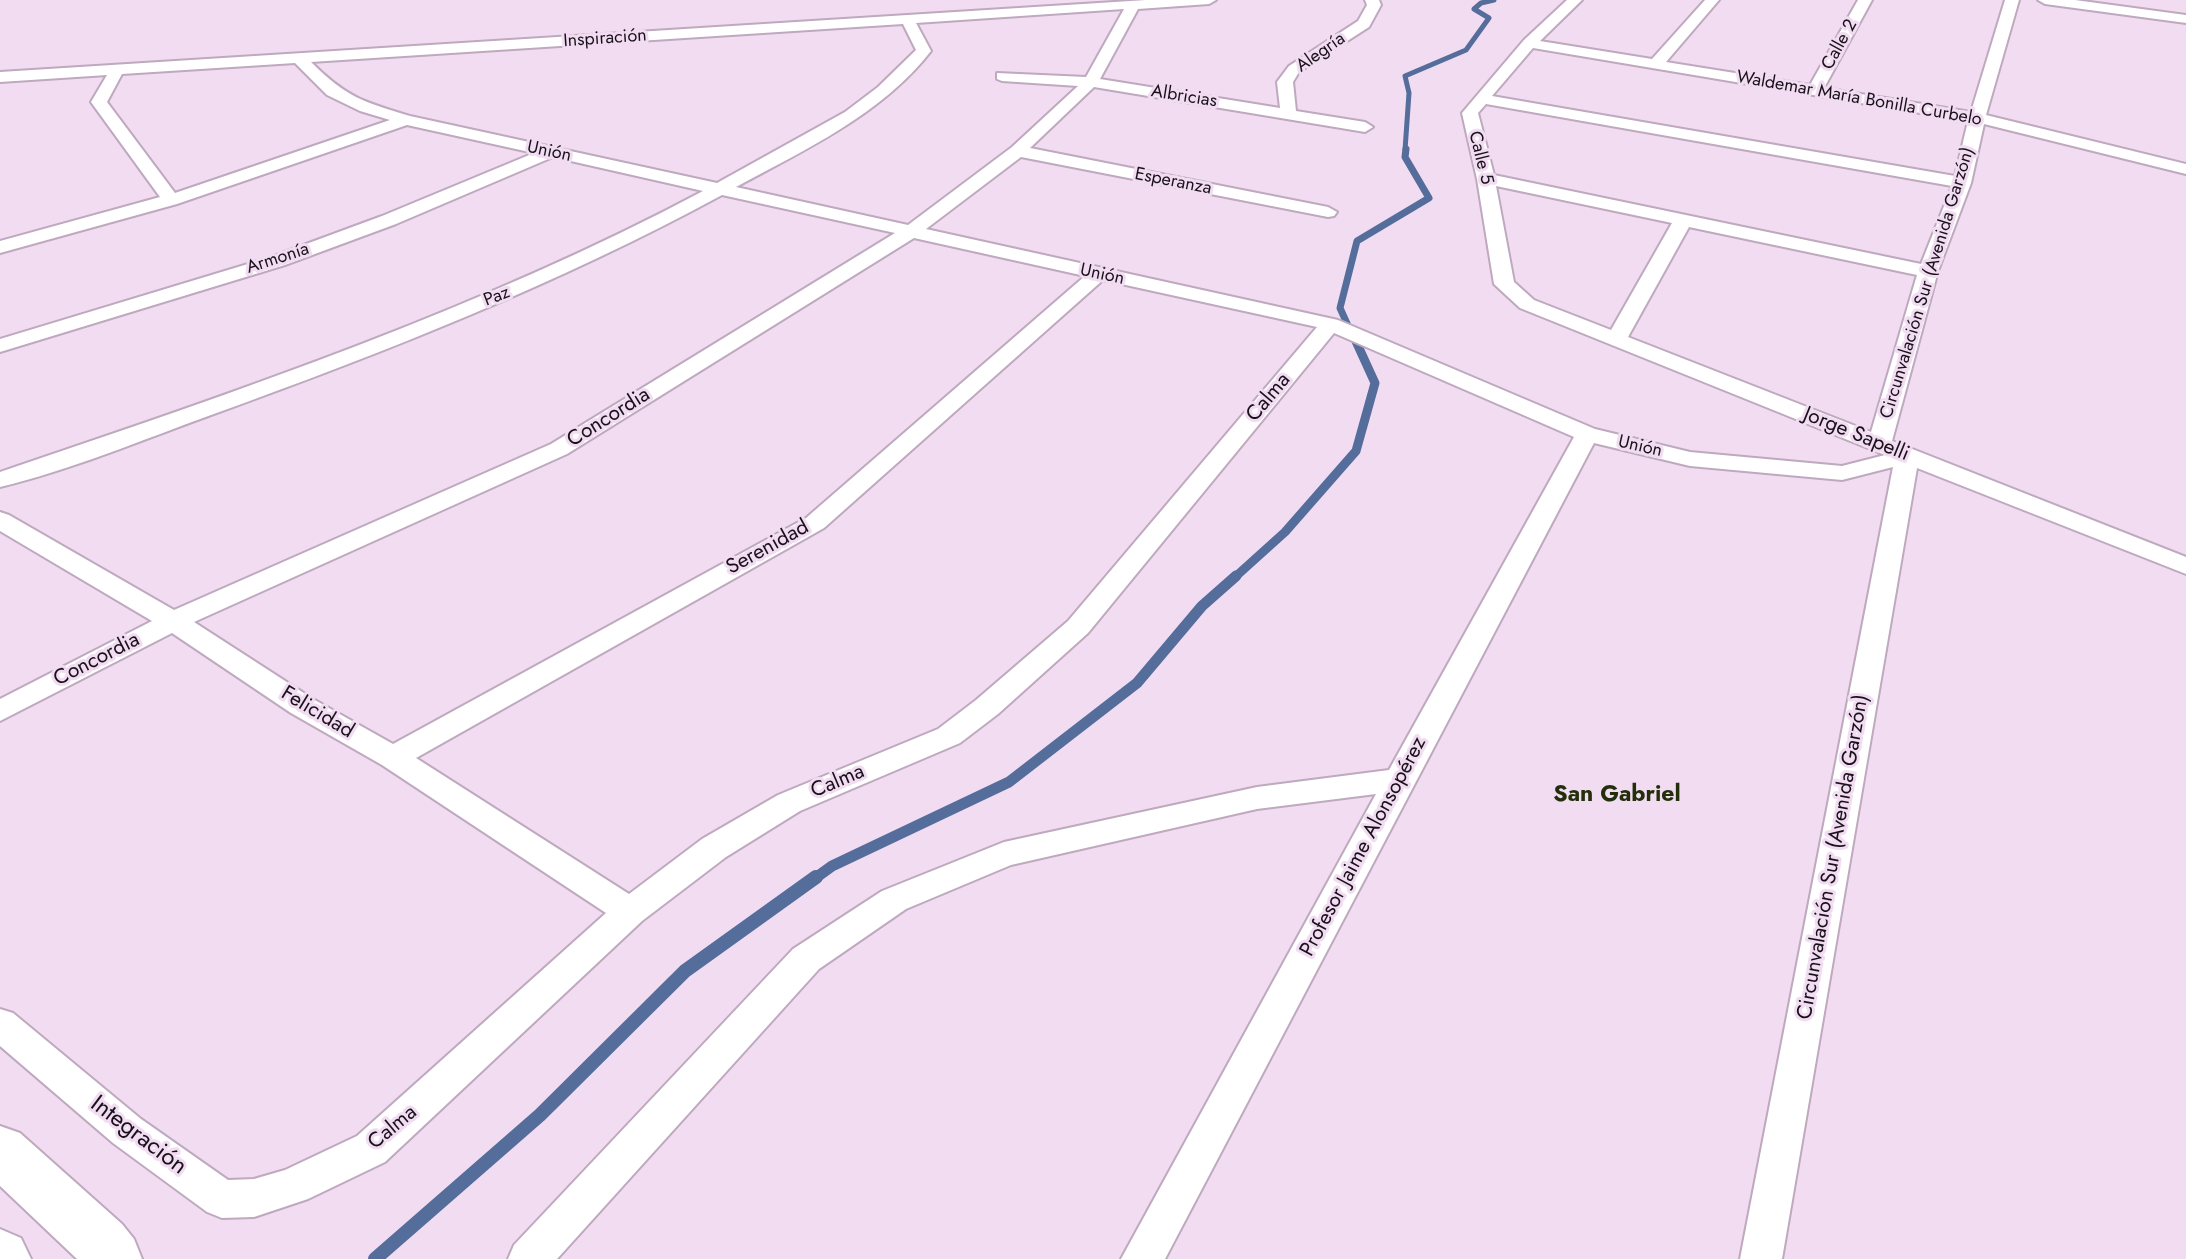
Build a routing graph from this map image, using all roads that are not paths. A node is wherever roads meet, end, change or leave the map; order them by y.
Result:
1 (1209, 0) edge
2 (1372, 0) edge
3 (1575, 0) edge
4 (1712, 0) edge
5 (1865, 0) edge
6 (2012, 0) edge
7 (2045, 0) edge
8 (1133, 6) junction
9 (2186, 19) edge
10 (908, 20) junction
11 (1529, 43) junction
12 (300, 59) junction
13 (1656, 64) junction
14 (117, 70) junction
15 (1002, 76) dead end
16 (0, 77) edge
17 (1091, 82) junction
18 (1815, 90) junction
19 (1482, 99) junction
20 (1288, 113) junction
21 (1977, 118) junction
22 (406, 120) junction
23 (1365, 127) dead end
24 (1018, 151) junction
25 (549, 153) junction
26 (2186, 169) edge
27 (1486, 179) junction
28 (1962, 183) junction
29 (722, 188) junction
30 (171, 200) junction
31 (1328, 212) dead end
32 (1683, 220) junction
33 (909, 232) junction
34 (0, 247) edge
35 (1928, 271) junction
36 (1098, 274) junction
37 (1527, 304) joint
38 (1331, 324) junction
39 (1616, 340) junction
40 (0, 346) edge
41 (1587, 434) junction
42 (1893, 450) junction
43 (0, 480) edge
44 (0, 520) edge
45 (2186, 566) edge
46 (173, 621) junction
47 (0, 710) edge
48 (393, 758) junction
49 (1400, 780) junction
50 (630, 912) junction
51 (0, 1024) edge
52 (0, 1150) edge
53 (293, 1186) joint
54 (1144, 1258) edge
55 (113, 1259) edge
56 (529, 1259) edge
57 (1761, 1259) edge

1 - 8 street, Inspiración
2 - 20 street, Alegría
3 - 11 street, Calle 5
4 - 13 street
5 - 18 street, Calle 2
6 - 21 street, Circunvalación Sur (Avenida Garzón)
7 - 9 street
8 - 10 street, Inspiración
8 - 17 street, Concordia
10 - 12 street, Inspiración
10 - 29 street, Paz
11 - 13 street, Waldemar María Bonilla Curbelo
11 - 19 street, Calle 5
12 - 14 street, Inspiración
12 - 22 street, Unión
13 - 18 street, Waldemar María Bonilla Curbelo
14 - 16 street, Inspiración
14 - 30 street
15 - 17 street, Albricias
17 - 20 street, Albricias
17 - 24 street, Concordia
18 - 21 street, Waldemar María Bonilla Curbelo
19 - 27 street, Calle 5
19 - 28 street
20 - 23 street, Albricias
21 - 26 street, Waldemar María Bonilla Curbelo
21 - 28 street, Circunvalación Sur (Avenida Garzón)
22 - 25 street, Unión
22 - 30 street
24 - 31 street, Esperanza
24 - 33 street, Concordia
25 - 29 street, Unión
25 - 40 street, Armonía
27 - 32 street
27 - 37 street, Calle 5
28 - 35 street, Circunvalación Sur (Avenida Garzón)
29 - 33 street, Unión
29 - 43 street, Paz
30 - 34 street
32 - 35 street
32 - 39 street
33 - 36 street, Unión
33 - 46 street, Concordia
35 - 42 street, Circunvalación Sur (Avenida Garzón)
36 - 38 street, Unión
36 - 48 street, Serenidad
37 - 39 street, Jorge Sapelli
38 - 41 street, Unión
38 - 50 street, Calma
39 - 42 street, Jorge Sapelli
41 - 42 street, Unión
41 - 49 street, Profesor Jaime Alonsopérez
42 - 45 street, Jorge Sapelli
42 - 57 street, Circunvalación Sur (Avenida Garzón)
44 - 46 street, Felicidad
46 - 47 street, Concordia
46 - 48 street, Felicidad
48 - 50 street, Felicidad
49 - 54 street, Profesor Jaime Alonsopérez
49 - 56 street
50 - 53 street, Calma
51 - 53 street, Integración
52 - 55 main road

